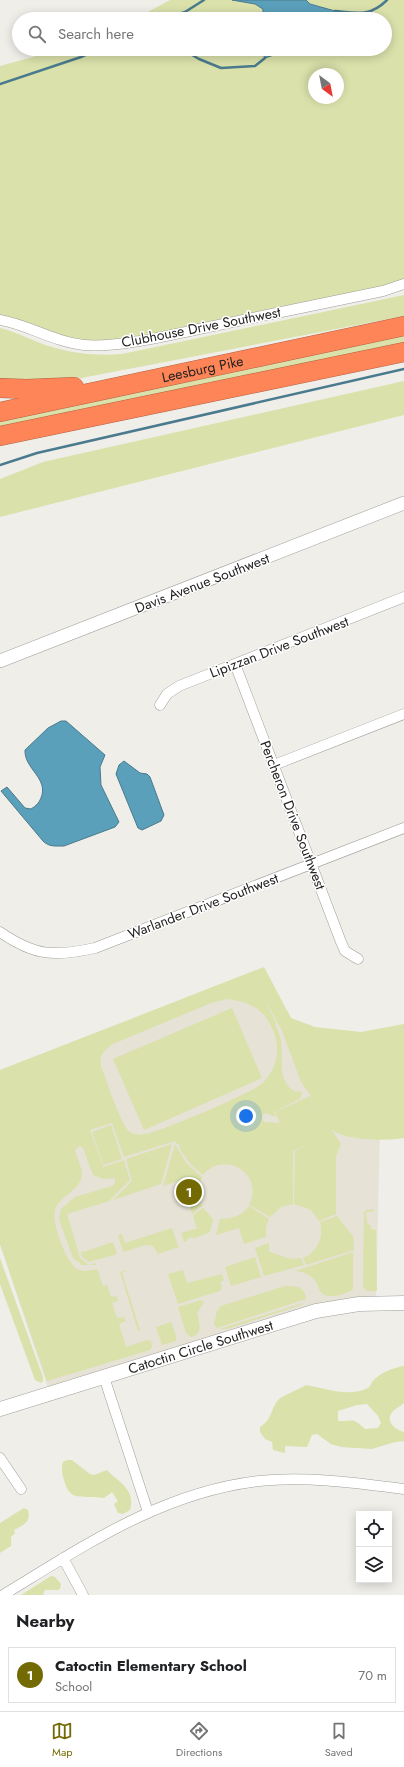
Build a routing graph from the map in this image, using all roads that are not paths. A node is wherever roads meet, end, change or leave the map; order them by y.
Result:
1 (404, 284) edge
2 (0, 320) edge
3 (404, 326) edge
4 (404, 352) edge
5 (165, 377) junction
6 (0, 388) edge
7 (0, 412) edge
8 (70, 421) junction
9 (0, 436) edge
10 (0, 446) edge
11 (404, 503) edge
12 (404, 597) edge
13 (0, 661) edge
14 (235, 664) junction
15 (160, 705) dead end
16 (404, 714) edge
17 (274, 765) junction
18 (404, 828) edge
19 (312, 864) junction
20 (0, 932) edge
21 (358, 959) dead end
22 (404, 1303) edge
23 (104, 1377) junction
24 (0, 1409) edge
25 (0, 1458) edge
26 (21, 1489) dead end
27 (404, 1489) edge
28 (148, 1512) junction
29 (63, 1558) junction
30 (3, 1595) edge
31 (83, 1595) edge

1 - 2 street, Clubhouse Drive Southwest
3 - 5 highway, Leesburg Pike
4 - 8 highway, Leesburg Pike
5 - 6 highway
5 - 7 highway, Leesburg Pike
8 - 9 highway, Leesburg Pike
8 - 10 highway
11 - 13 street, Davis Avenue Southwest
12 - 14 street, Lipizzan Drive Southwest
14 - 15 street, Lipizzan Drive Southwest
14 - 17 street, Percheron Drive Southwest
16 - 17 street
17 - 19 street, Percheron Drive Southwest
18 - 19 street, Warlander Drive Southwest
19 - 20 street, Warlander Drive Southwest
19 - 21 street, Percheron Drive Southwest
22 - 23 main road, Catoctin Circle Southwest
23 - 24 main road, Catoctin Circle Southwest
23 - 28 street
25 - 26 street
27 - 28 street
28 - 29 street
29 - 30 street
29 - 31 street

